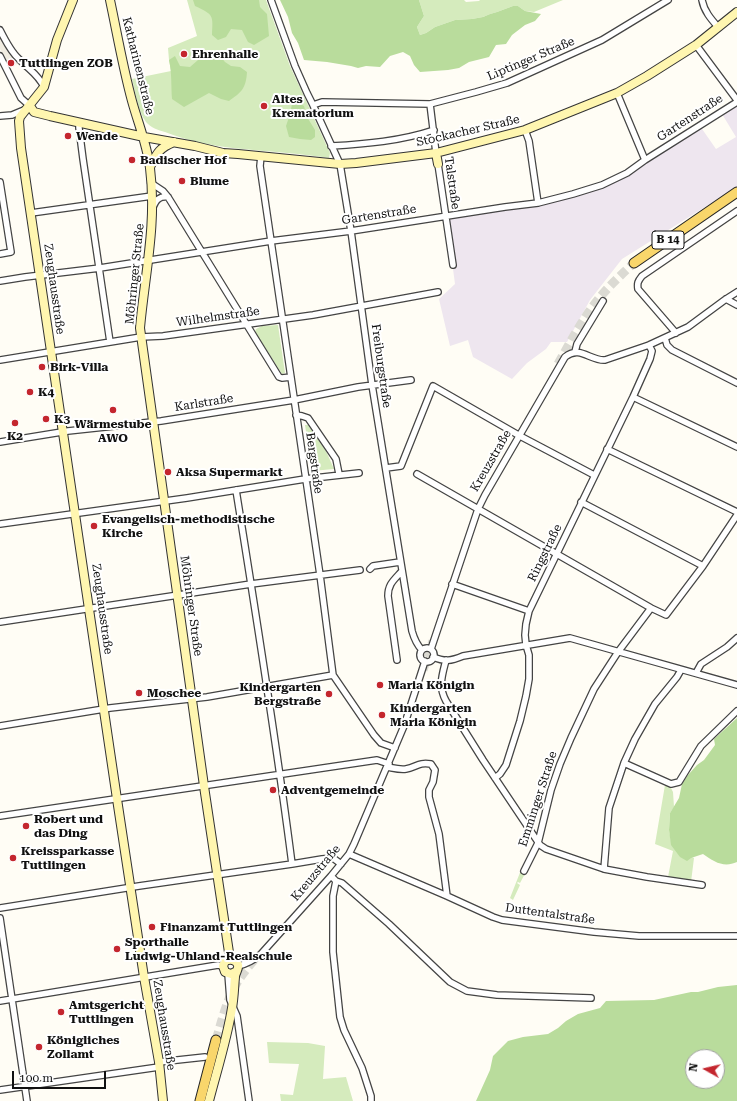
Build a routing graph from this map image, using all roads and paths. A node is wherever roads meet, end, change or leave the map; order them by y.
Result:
1 (73, 0) edge
2 (110, 0) edge
3 (270, 0) edge
4 (668, 0) edge
5 (702, 0) edge
6 (737, 12) edge
7 (718, 27) junction
8 (0, 30) edge
9 (696, 45) junction
10 (0, 56) edge
11 (44, 87) junction
12 (617, 93) junction
13 (737, 101) edge
14 (430, 104) junction
15 (313, 105) junction
16 (29, 108) junction
17 (0, 116) edge
18 (79, 123) junction
19 (434, 130) junction
20 (525, 130) junction
21 (144, 137) junction
22 (174, 142) junction
23 (331, 146) junction
24 (436, 153) junction
25 (261, 156) junction
26 (645, 160) junction
27 (340, 164) junction
28 (438, 164) joint
29 (150, 167) junction
30 (151, 183) junction
31 (0, 184) edge
32 (737, 192) edge
33 (152, 196) junction
34 (168, 198) junction
35 (538, 202) junction
36 (90, 204) junction
37 (152, 209) junction
38 (737, 211) edge
39 (31, 213) junction
40 (445, 216) junction
41 (351, 231) junction
42 (271, 241) junction
43 (201, 251) junction
44 (0, 254) edge
45 (149, 260) junction
46 (634, 263) tunnel mouth
47 (453, 265) dead end
48 (100, 268) junction
49 (39, 275) junction
50 (0, 281) edge
51 (438, 292) dead end
52 (737, 292) edge
53 (726, 299) junction
54 (603, 301) dead end
55 (737, 305) edge
56 (362, 306) junction
57 (283, 319) junction
58 (247, 324) junction
59 (676, 333) junction
60 (142, 337) junction
61 (665, 338) junction
62 (110, 342) junction
63 (649, 345) junction
64 (51, 352) junction
65 (575, 352) junction
66 (0, 360) edge
67 (291, 377) junction
68 (411, 380) dead end
69 (737, 383) edge
70 (372, 385) junction
71 (633, 397) junction
72 (294, 400) junction
73 (296, 415) junction
74 (153, 422) junction
75 (63, 432) junction
76 (520, 436) junction
77 (0, 442) edge
78 (737, 447) edge
79 (607, 449) junction
80 (386, 468) junction
81 (359, 473) dead end
82 (340, 474) junction
83 (417, 474) dead end
84 (594, 475) junction
85 (305, 479) junction
86 (236, 490) junction
87 (164, 501) junction
88 (581, 502) junction
89 (478, 509) junction
90 (737, 512) edge
91 (75, 514) junction
92 (737, 515) edge
93 (0, 524) edge
94 (556, 554) junction
95 (400, 562) junction
96 (703, 566) junction
97 (370, 569) dead end
98 (360, 570) dead end
99 (402, 571) junction
100 (320, 575) junction
101 (251, 584) junction
102 (452, 584) junction
103 (178, 595) junction
104 (651, 608) junction
105 (89, 609) junction
106 (529, 611) junction
107 (0, 622) edge
108 (737, 638) edge
109 (526, 645) junction
110 (431, 649) junction
111 (422, 650) junction
112 (618, 652) junction
113 (433, 657) junction
114 (397, 660) dead end
115 (446, 660) junction
116 (425, 661) junction
117 (681, 670) junction
118 (696, 673) junction
119 (333, 675) junction
120 (737, 685) edge
121 (268, 687) junction
122 (192, 698) junction
123 (104, 709) junction
124 (737, 711) edge
125 (0, 726) edge
126 (395, 748) junction
127 (624, 763) junction
128 (388, 765) junction
129 (281, 774) junction
130 (495, 778) junction
131 (204, 786) junction
132 (117, 799) junction
133 (0, 816) edge
134 (538, 843) junction
135 (349, 854) junction
136 (292, 864) junction
137 (341, 864) junction
138 (604, 869) junction
139 (524, 871) dead end
140 (217, 875) junction
141 (331, 876) junction
142 (336, 881) junction
143 (702, 885) dead end
144 (131, 887) junction
145 (447, 896) junction
146 (0, 908) edge
147 (0, 918) edge
148 (737, 936) edge
149 (230, 959) junction
150 (223, 966) junction
151 (234, 971) junction
152 (144, 977) junction
153 (591, 998) dead end
154 (12, 1000) junction
155 (0, 1001) edge
156 (232, 1008) junction
157 (216, 1040) tunnel mouth
158 (205, 1057) dead end
159 (159, 1064) junction
160 (25, 1087) junction
161 (0, 1090) edge
162 (27, 1101) edge
163 (163, 1101) edge
164 (200, 1101) edge
165 (209, 1101) edge
166 (249, 1101) edge
167 (371, 1101) edge

1 - 11 street
2 - 21 street, Katharinenstraße
3 - 15 street
4 - 14 street, Liptinger Straße
5 - 7 street
6 - 7 street, Stockacher Straße
7 - 9 street, Stockacher Straße
8 - 11 street
9 - 12 street, Stockacher Straße
9 - 13 street
10 - 16 street
11 - 16 street
12 - 20 street, Stockacher Straße
12 - 26 street
13 - 26 street, Gartenstraße
14 - 15 street, Liptinger Straße
14 - 19 street, Talstraße
15 - 23 street
16 - 17 street
16 - 18 street, Stockacher Straße
16 - 39 street, Zeughausstraße
18 - 21 street, Stockacher Straße
18 - 36 street
19 - 23 street, Stockacher Straße
19 - 24 street, Talstraße
20 - 24 street, Stockacher Straße
20 - 35 street
21 - 22 street, Stockacher Straße
21 - 29 street, Möhringer Straße
22 - 25 street, Stockacher Straße
22 - 29 street
23 - 27 street
24 - 27 street, Stockacher Straße
24 - 28 street, Talstraße
25 - 27 street, Stockacher Straße
25 - 42 street, Bergstraße
26 - 35 street, Gartenstraße
27 - 41 street, Freiburgstraße
28 - 40 street, Talstraße
29 - 30 street, Möhringer Straße
30 - 33 street, Möhringer Straße
30 - 34 street
31 - 44 street
32 - 46 main road, B 14
33 - 36 street
33 - 37 street, Möhringer Straße
34 - 37 street
34 - 43 street
35 - 40 street, Gartenstraße
36 - 39 street
36 - 48 street
37 - 45 street, Möhringer Straße
38 - 59 street
39 - 49 street, Zeughausstraße
40 - 41 street, Gartenstraße
40 - 47 street, Talstraße
41 - 42 street, Gartenstraße
41 - 56 street, Freiburgstraße
42 - 43 street, Gartenstraße
42 - 57 street, Bergstraße
43 - 45 street, Gartenstraße
43 - 58 street
45 - 48 street, Gartenstraße
45 - 60 street, Möhringer Straße
48 - 49 street, Gartenstraße
48 - 62 street
49 - 50 street, Gartenstraße
49 - 64 street, Zeughausstraße
51 - 56 street, Wilhelmstraße
52 - 53 street
53 - 55 street
53 - 59 street
54 - 65 street, Kreuzstraße
56 - 57 street, Wilhelmstraße
56 - 70 street, Freiburgstraße
57 - 58 street, Wilhelmstraße
57 - 67 street, Bergstraße
58 - 60 street, Wilhelmstraße
58 - 67 street
59 - 61 street
60 - 62 street, Wilhelmstraße
60 - 74 street, Möhringer Straße
61 - 63 street
61 - 69 street
62 - 64 street, Wilhelmstraße
63 - 65 street
63 - 71 street, Ringstraße
64 - 66 street, Wilhelmstraße
64 - 75 street, Zeughausstraße
65 - 76 street, Kreuzstraße
67 - 72 street, Bergstraße
68 - 70 street, Karlstraße
70 - 72 street, Karlstraße
70 - 80 street, Freiburgstraße
71 - 78 street
71 - 79 street, Ringstraße
72 - 73 street, Bergstraße
72 - 74 street, Karlstraße
73 - 82 street
73 - 85 street, Bergstraße
74 - 75 street, Karlstraße
74 - 87 street, Möhringer Straße
75 - 77 street, Karlstraße
75 - 91 street, Zeughausstraße
76 - 80 street
76 - 84 street
76 - 89 street, Kreuzstraße
79 - 84 street, Ringstraße
79 - 90 street
80 - 95 street, Freiburgstraße
81 - 82 street
82 - 85 street
83 - 89 street
84 - 88 street, Ringstraße
85 - 86 street
85 - 100 street, Bergstraße
86 - 87 street
86 - 101 street
87 - 91 street
87 - 103 street, Möhringer Straße
88 - 94 street, Ringstraße
88 - 96 street
89 - 94 street
89 - 102 street, Kreuzstraße
91 - 93 street
91 - 105 street, Zeughausstraße
92 - 96 street
94 - 104 street
94 - 106 street, Ringstraße
95 - 97 street
95 - 99 street, Freiburgstraße
96 - 104 street
98 - 100 street
99 - 111 street, Freiburgstraße
99 - 114 street
100 - 101 street
100 - 119 street, Bergstraße
101 - 103 street
101 - 121 street
102 - 106 street
102 - 110 street, Kreuzstraße
103 - 105 street
103 - 122 street, Möhringer Straße
104 - 112 street, Emminger Straße
105 - 107 street
105 - 123 street, Zeughausstraße
106 - 109 street, Ringstraße
108 - 118 street
109 - 112 street
109 - 115 street
109 - 130 street, Ringstraße
110 - 111 street
110 - 113 street
111 - 116 street
112 - 117 street
112 - 134 street, Emminger Straße
113 - 115 street
113 - 116 street
115 - 130 street
116 - 126 street, Kreuzstraße
117 - 118 street
117 - 127 street
118 - 120 street
119 - 121 street
119 - 126 street, Bergstraße
121 - 122 street
121 - 129 street
122 - 123 street
122 - 131 street, Möhringer Straße
123 - 125 street
123 - 132 street, Zeughausstraße
124 - 127 street
126 - 128 street, Kreuzstraße
127 - 138 street
128 - 129 street
128 - 135 street, Kreuzstraße
128 - 145 street
129 - 131 street
129 - 136 street
130 - 134 street
131 - 132 street
131 - 140 street, Möhringer Straße
132 - 133 street
132 - 144 street, Zeughausstraße
134 - 138 street
134 - 139 street, Emminger Straße
135 - 137 street, Kreuzstraße
135 - 145 street, Duttentalstraße
136 - 137 street
136 - 140 street
137 - 141 street, Kreuzstraße
138 - 143 street
140 - 144 street
140 - 149 street, Möhringer Straße
141 - 142 street
141 - 151 street, Kreuzstraße
142 - 153 street
142 - 167 street
144 - 146 street
144 - 152 street, Zeughausstraße
145 - 148 street, Duttentalstraße
147 - 154 street
149 - 150 street
149 - 151 street
150 - 151 street
150 - 152 street
151 - 156 street
152 - 154 street
152 - 159 street, Zeughausstraße
154 - 155 street
154 - 160 street
156 - 165 street
156 - 166 street
157 - 164 main road
158 - 159 street
159 - 160 street
159 - 163 street, Zeughausstraße
160 - 161 street
160 - 162 street

